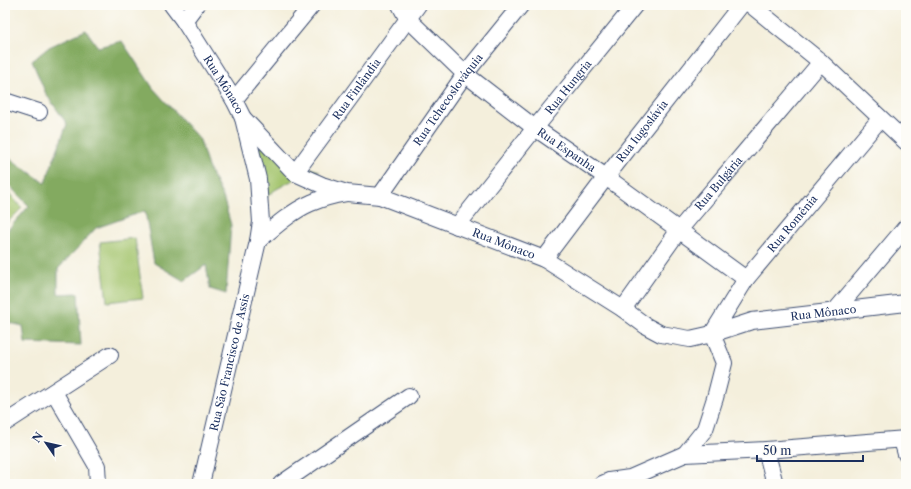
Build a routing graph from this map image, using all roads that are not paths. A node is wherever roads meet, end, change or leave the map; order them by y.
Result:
1 (172, 5) edge
2 (196, 5) edge
3 (312, 5) edge
4 (418, 5) edge
5 (521, 5) edge
6 (635, 5) edge
7 (741, 5) edge
8 (751, 5) edge
9 (404, 12) edge
10 (184, 21) junction
11 (821, 62) junction
12 (466, 74) junction
13 (234, 100) junction
14 (5, 102) edge
15 (39, 112) dead end
16 (243, 118) junction
17 (880, 119) junction
18 (535, 128) junction
19 (906, 142) edge
20 (296, 173) junction
21 (606, 177) junction
22 (347, 193) junction
23 (380, 196) junction
24 (457, 226) junction
25 (906, 227) edge
26 (680, 230) junction
27 (258, 241) junction
28 (544, 259) junction
29 (746, 279) junction
30 (906, 303) edge
31 (623, 309) junction
32 (835, 311) junction
33 (712, 334) junction
34 (110, 355) dead end
35 (54, 392) junction
36 (409, 396) dead end
37 (5, 423) edge
38 (905, 444) edge
39 (766, 450) junction
40 (685, 454) junction
41 (630, 481) edge
42 (98, 484) edge
43 (201, 484) edge
44 (281, 484) edge
45 (602, 484) edge
46 (775, 484) edge

1 - 10 street, Rua Mônaco
2 - 10 street
3 - 13 street
4 - 9 street, Rua Finlândia
5 - 12 street, Rua Tchecoslováquia
6 - 18 street, Rua Hungria
7 - 21 street, Rua Iugoslávia
8 - 11 street
9 - 12 street, Rua Espanha
9 - 20 street, Rua Finlândia
10 - 13 street, Rua Mônaco
11 - 17 street
11 - 26 street, Rua Bulgária
12 - 18 street, Rua Espanha
12 - 23 street, Rua Tchecoslováquia
13 - 16 street, Rua Mônaco
14 - 15 street
16 - 20 street, Rua Mônaco
16 - 27 street, Rua São Francisco de Assis
17 - 19 street
17 - 29 street, Rua Romênia
18 - 21 street, Rua Espanha
18 - 24 street, Rua Hungria
20 - 22 street, Rua Mônaco
21 - 26 street, Rua Espanha
21 - 28 street, Rua Iugoslávia
22 - 23 street, Rua Mônaco
22 - 27 street
23 - 24 street, Rua Mônaco
24 - 28 street, Rua Mônaco
25 - 32 street
26 - 29 street, Rua Espanha
26 - 31 street, Rua Bulgária
27 - 43 street, Rua São Francisco de Assis
28 - 31 street, Rua Mônaco
29 - 33 street, Rua Romênia
30 - 32 street, Rua Mônaco
31 - 33 street, Rua Mônaco
32 - 33 street, Rua Mônaco
33 - 40 street
34 - 35 street
35 - 37 street
35 - 42 street
36 - 44 street
38 - 39 street
39 - 40 street
39 - 46 street
40 - 41 street
41 - 45 street

